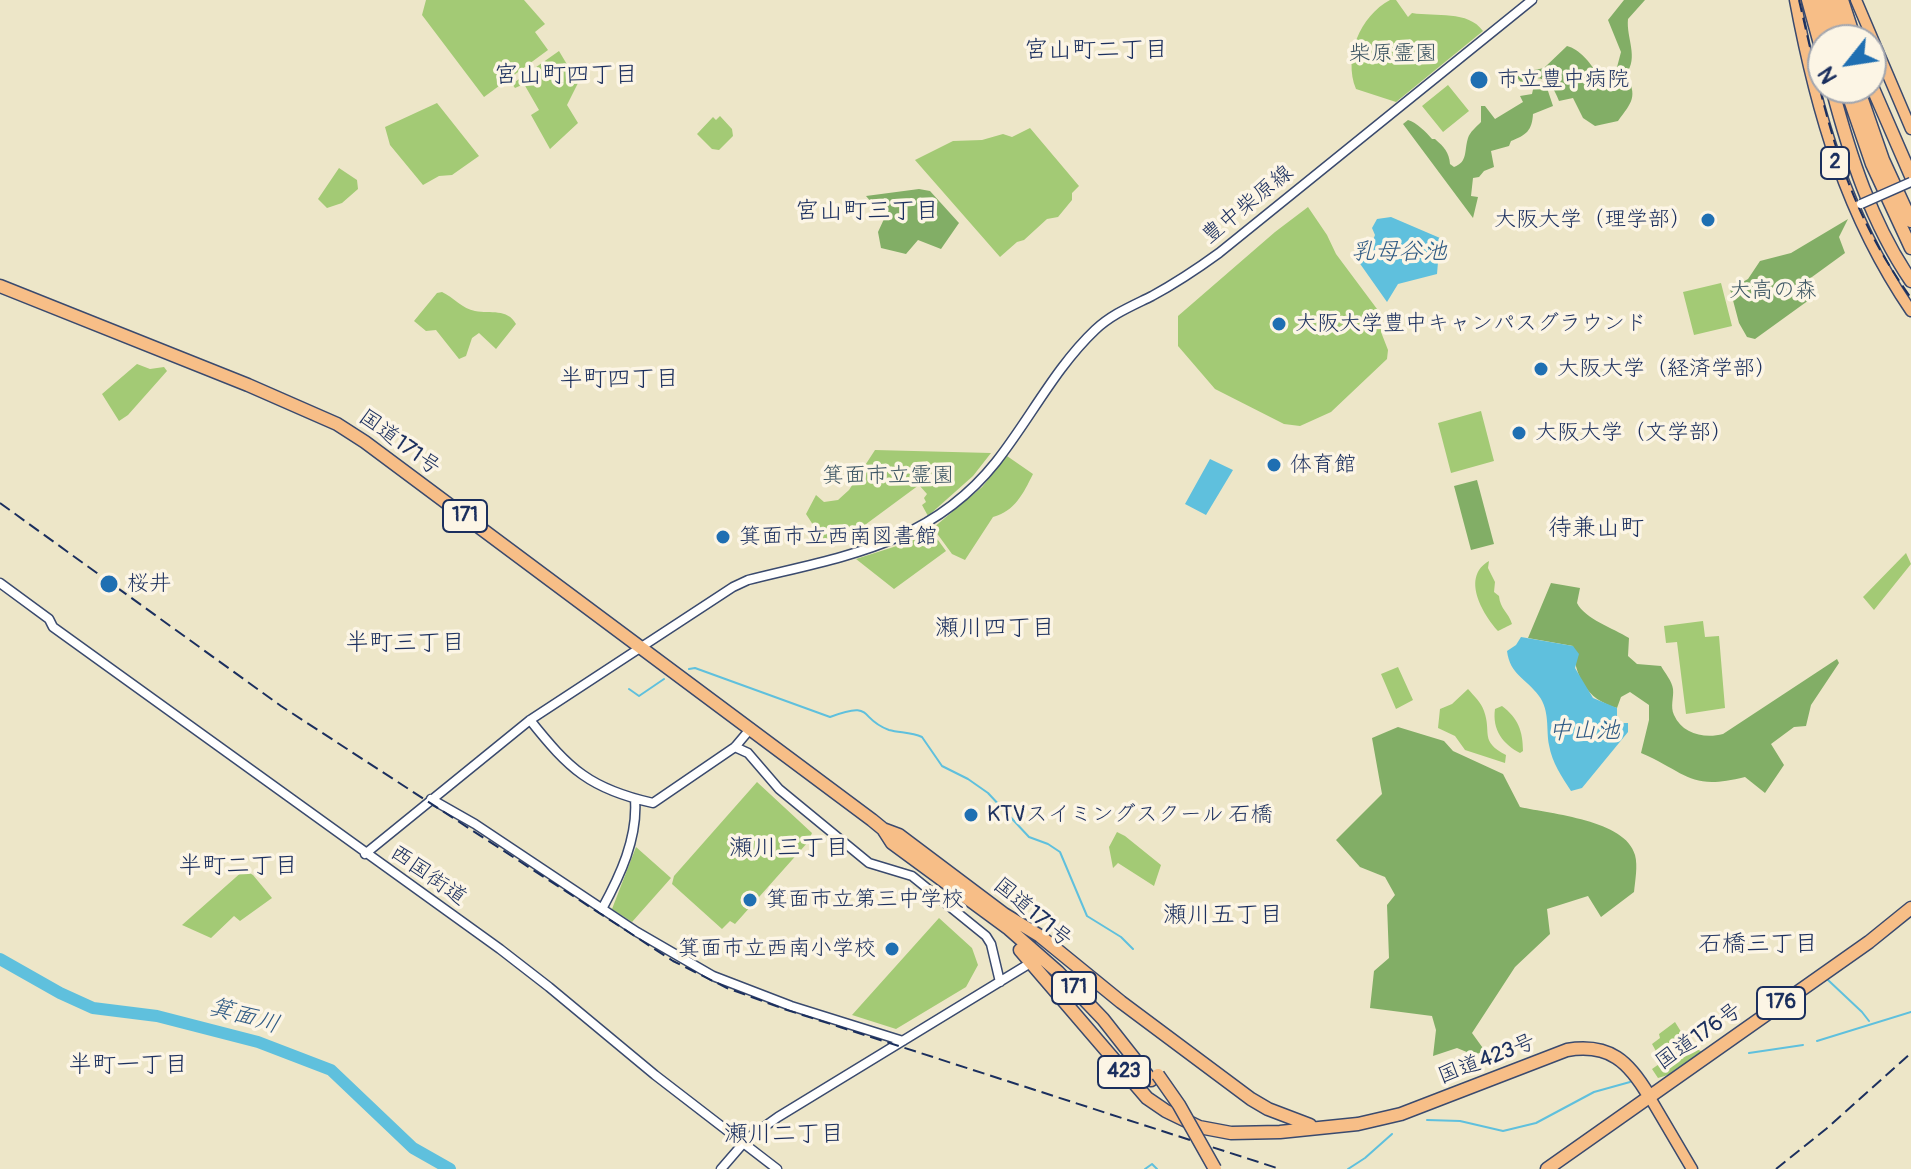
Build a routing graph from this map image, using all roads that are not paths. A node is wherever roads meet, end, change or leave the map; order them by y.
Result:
1 (1532, 0) edge
2 (1795, 0) edge
3 (1808, 0) edge
4 (1820, 0) edge
5 (1832, 0) edge
6 (1842, 0) edge
7 (1856, 0) edge
8 (1815, 24) edge
9 (1827, 24) edge
10 (1839, 24) edge
11 (1850, 24) edge
12 (1837, 104) edge
13 (1851, 104) edge
14 (1864, 104) edge
15 (1879, 104) edge
16 (1911, 129) edge
17 (1911, 179) edge
18 (1857, 206) junction
19 (1911, 221) edge
20 (1911, 248) edge
21 (1911, 281) edge
22 (0, 286) edge
23 (1911, 311) edge
24 (0, 583) edge
25 (639, 646) junction
26 (530, 720) junction
27 (751, 728) junction
28 (735, 747) junction
29 (431, 799) junction
30 (635, 799) junction
31 (883, 829) junction
32 (365, 854) junction
33 (1911, 908) edge
34 (602, 909) junction
35 (981, 910) junction
36 (1004, 914) junction
37 (1032, 961) junction
38 (1000, 982) junction
39 (903, 1041) junction
40 (1155, 1078) junction
41 (1649, 1096) junction
42 (1282, 1115) junction
43 (1321, 1127) junction
44 (1280, 1132) junction
45 (744, 1143) junction
46 (1690, 1166) edge
47 (721, 1169) edge
48 (777, 1169) edge
49 (1206, 1169) edge
50 (1215, 1169) edge
51 (1547, 1169) edge

1 - 25 street, 豊中柴原線
2 - 18 main road, 2
3 - 8 highway
4 - 9 highway
5 - 10 highway
6 - 11 highway
7 - 16 main road
12 - 21 highway
13 - 20 highway
14 - 19 highway
15 - 17 highway
17 - 18 street, bridge
18 - 23 main road, 2
22 - 25 highway, 国道171号 / 171
24 - 32 street, 西国街道
25 - 26 street, 豊中柴原線
25 - 27 highway, 国道171号 / 171
26 - 29 street, 豊中柴原線
26 - 30 street
27 - 28 street
27 - 31 highway, 国道171号 / 171
28 - 30 street
28 - 38 street
29 - 32 street, 豊中柴原線
29 - 34 street
30 - 34 street
31 - 35 highway, 国道171号 / 171
31 - 36 highway, 国道171号 / 171
32 - 45 street, 西国街道
33 - 41 highway, 国道176号 / 176
34 - 39 street
35 - 37 highway, 423
35 - 40 highway, 国道171号 / 171
36 - 40 highway, 国道171号 / 171
36 - 42 highway, 423
37 - 38 street
37 - 44 highway, 423
38 - 39 street
39 - 45 street
40 - 49 highway, 国道171号 / 171
40 - 50 highway, 国道171号 / 171, bridge
41 - 43 highway, 国道423号 / 423
41 - 46 main road
41 - 51 highway, 国道176号 / 176
42 - 43 highway, 423
42 - 44 highway
43 - 44 highway, 423
45 - 47 street
45 - 48 street, 西国街道

